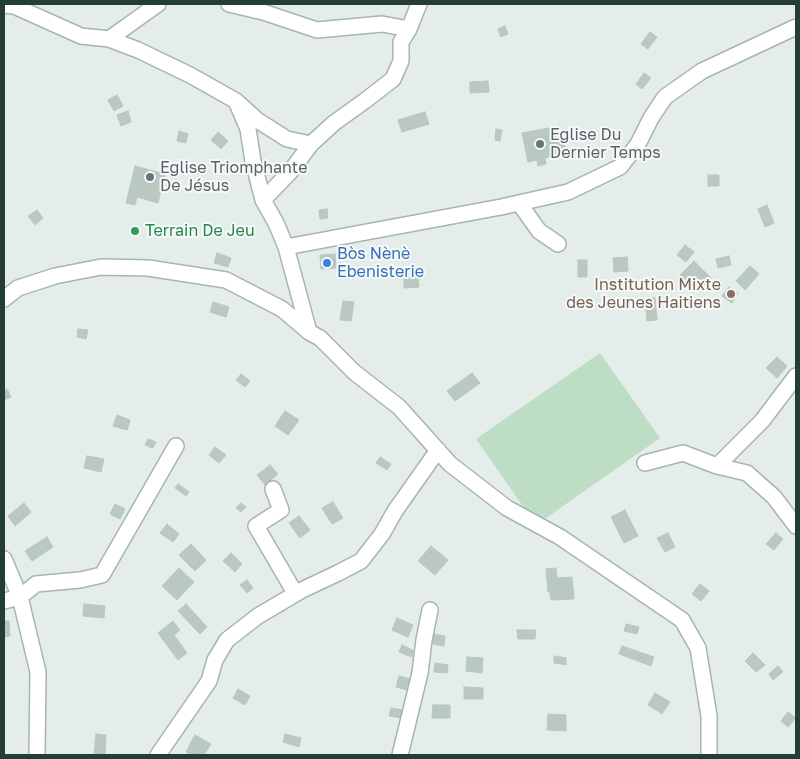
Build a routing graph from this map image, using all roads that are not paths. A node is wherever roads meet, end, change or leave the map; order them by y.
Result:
1 (158, 4) edge
2 (229, 4) edge
3 (419, 4) edge
4 (4, 5) edge
5 (796, 27) edge
6 (409, 29) junction
7 (109, 39) junction
8 (236, 101) junction
9 (311, 144) junction
10 (263, 200) junction
11 (519, 203) junction
12 (558, 244) dead end
13 (286, 247) junction
14 (4, 299) edge
15 (308, 332) junction
16 (796, 376) edge
17 (176, 446) dead end
18 (438, 450) junction
19 (645, 463) dead end
20 (717, 466) junction
21 (273, 489) dead end
22 (796, 526) edge
23 (4, 559) edge
24 (295, 593) junction
25 (20, 597) junction
26 (4, 601) edge
27 (430, 610) dead end
28 (37, 755) edge
29 (158, 755) edge
30 (400, 755) edge
31 (709, 755) edge

1 - 7 street
2 - 6 street
3 - 6 street
4 - 7 street
5 - 11 street
6 - 9 street
7 - 8 street
8 - 9 street
8 - 10 street
9 - 10 street
10 - 13 street
11 - 12 street
11 - 13 street
13 - 15 street
14 - 15 street
15 - 18 street
16 - 20 street
17 - 25 street
18 - 24 street
18 - 31 street
19 - 20 street
20 - 22 street
21 - 24 street
23 - 25 street
24 - 29 street
25 - 26 street
25 - 28 street
27 - 30 street

